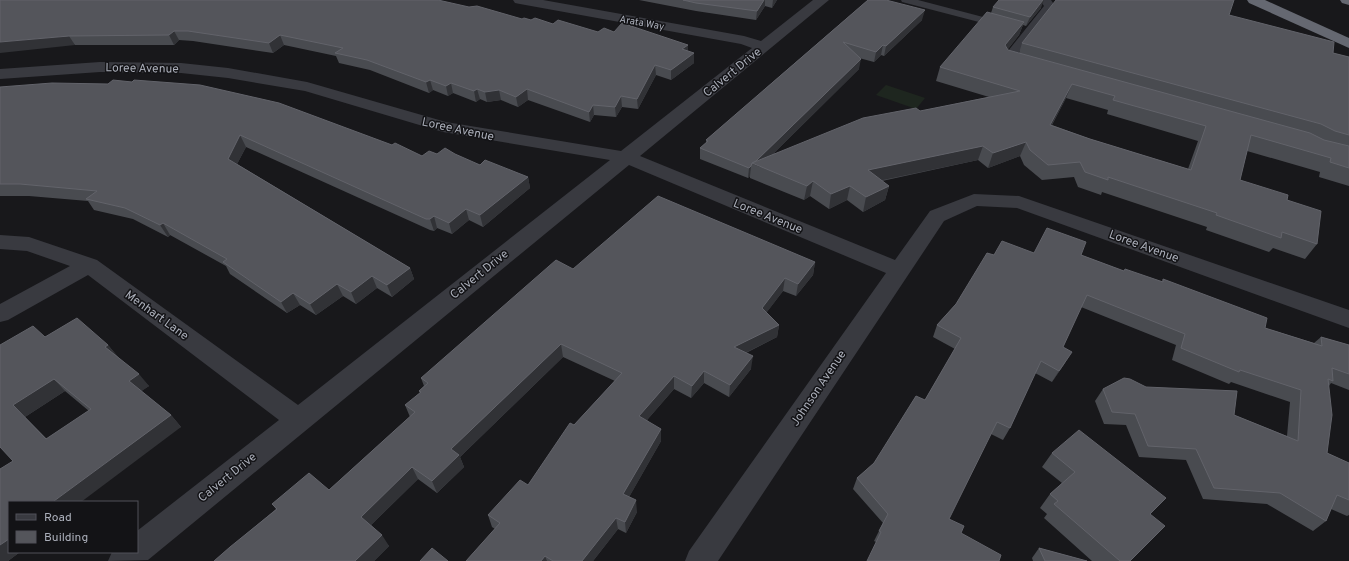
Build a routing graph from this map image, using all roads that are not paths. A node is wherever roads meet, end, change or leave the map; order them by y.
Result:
1 (520, 0) edge
2 (822, 0) edge
3 (906, 0) edge
4 (1045, 0) edge
5 (1254, 0) edge
6 (1029, 32) junction
7 (1349, 44) edge
8 (763, 47) junction
9 (1030, 66) edge
10 (0, 74) edge
11 (625, 157) junction
12 (937, 216) joint
13 (0, 242) edge
14 (89, 265) junction
15 (899, 270) junction
16 (0, 314) edge
17 (1349, 319) edge
18 (299, 420) junction
19 (138, 549) edge
20 (133, 553) edge
21 (123, 561) edge
22 (700, 561) edge

1 - 8 street, Arata Way
2 - 8 street, Calvert Drive
3 - 6 lane
4 - 6 lane
5 - 7 highway
6 - 9 lane
8 - 11 street, Calvert Drive
10 - 11 street, Loree Avenue
11 - 15 street, Loree Avenue
11 - 18 street, Calvert Drive
12 - 15 street, Johnson Avenue
12 - 17 street, Loree Avenue
13 - 14 street, Menhart Lane
14 - 16 street
14 - 18 street, Menhart Lane
15 - 22 street, Johnson Avenue
18 - 19 street, Calvert Drive
20 - 21 street

